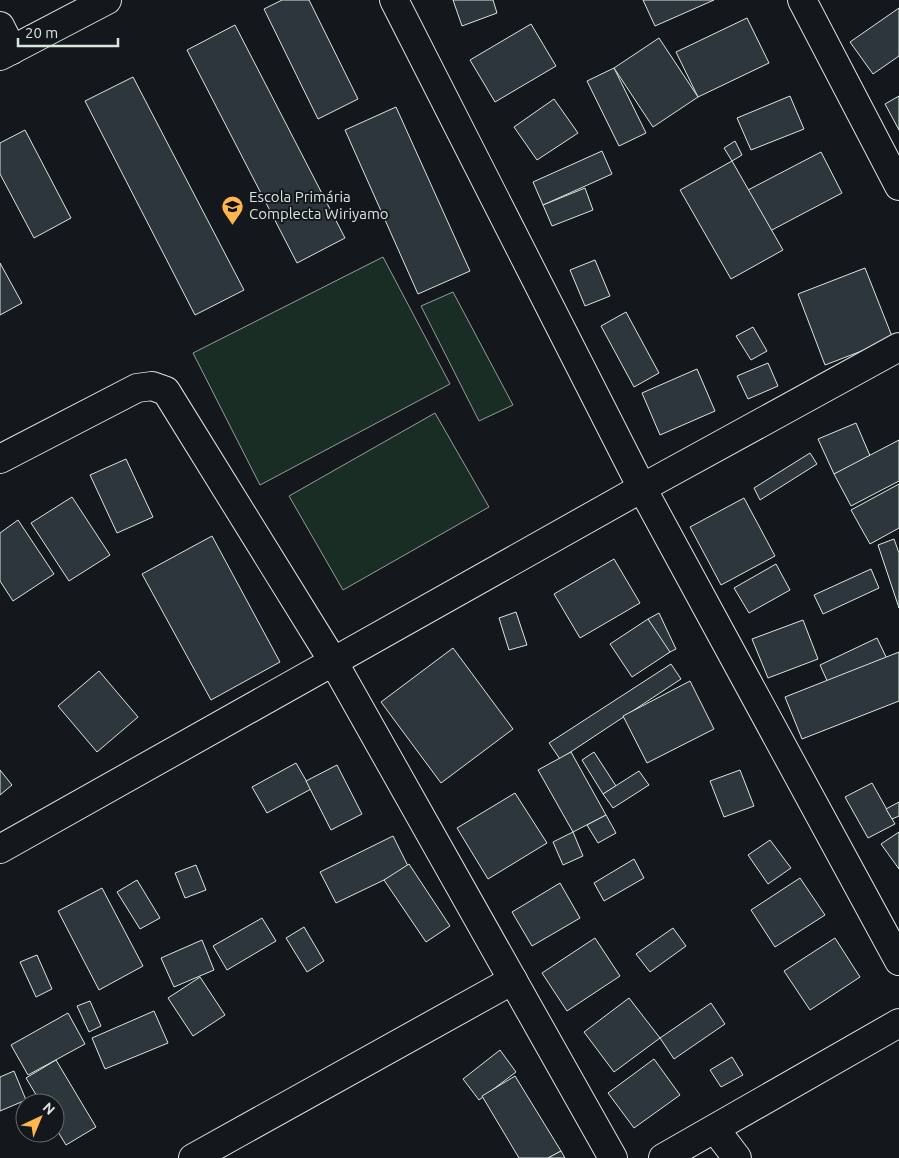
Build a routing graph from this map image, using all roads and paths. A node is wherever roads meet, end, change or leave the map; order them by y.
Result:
1 (107, 0) edge
2 (394, 0) edge
3 (802, 0) edge
4 (4, 44) edge
5 (899, 186) edge
6 (899, 347) edge
7 (0, 459) edge
8 (642, 488) junction
9 (333, 662) junction
10 (0, 849) edge
11 (899, 961) edge
12 (513, 980) junction
13 (899, 1023) edge
14 (715, 1129) junction
15 (193, 1158) edge
16 (613, 1158) edge
17 (663, 1158) edge
18 (737, 1158) edge

1 - 4 street
2 - 8 street
3 - 5 street
6 - 8 street
7 - 9 street
8 - 9 street
8 - 11 street
9 - 10 street
9 - 12 street
12 - 15 street
12 - 16 street
13 - 14 street
14 - 17 street
14 - 18 street

